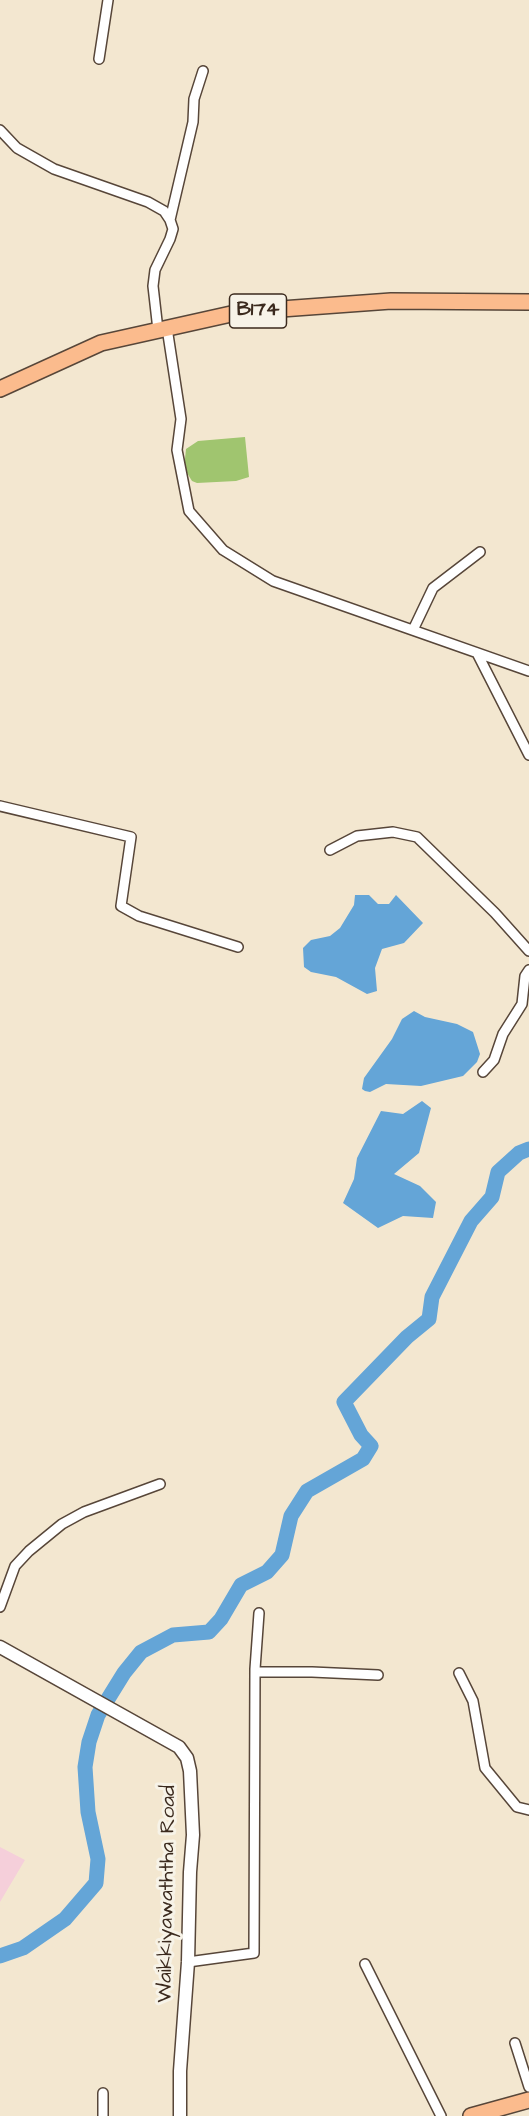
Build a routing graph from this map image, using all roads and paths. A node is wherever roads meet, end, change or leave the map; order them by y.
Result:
1 (108, 0) edge
2 (99, 59) dead end
3 (203, 71) dead end
4 (0, 130) edge
5 (4, 139) edge
6 (170, 220) junction
7 (529, 302) edge
8 (162, 329) junction
9 (0, 389) edge
10 (480, 552) dead end
11 (413, 630) junction
12 (477, 653) junction
13 (529, 671) edge
14 (529, 755) edge
15 (0, 806) edge
16 (330, 850) dead end
17 (238, 947) dead end
18 (529, 951) edge
19 (529, 970) edge
20 (483, 1072) dead end
21 (160, 1484) dead end
22 (0, 1607) edge
23 (259, 1613) dead end
24 (0, 1647) edge
25 (255, 1672) junction
26 (459, 1673) dead end
27 (378, 1675) dead end
28 (529, 1809) edge
29 (188, 1962) junction
30 (365, 1964) dead end
31 (515, 2043) dead end
32 (529, 2087) edge
33 (103, 2093) dead end
34 (529, 2100) edge
35 (102, 2116) edge
36 (180, 2116) edge
37 (441, 2116) edge
38 (471, 2116) edge

1 - 2 street
3 - 6 street
4 - 5 street
5 - 6 street
6 - 8 street
7 - 8 main road, B174
8 - 9 main road, B174
8 - 11 street
10 - 11 street
11 - 12 street
12 - 13 street
12 - 14 street
15 - 17 street
16 - 18 street
19 - 20 street
21 - 22 street
23 - 25 street
24 - 29 street, Waikkiyawaththa Road
25 - 27 street
25 - 29 street
26 - 28 street
29 - 36 street, Waikkiyawaththa Road
30 - 37 street
31 - 32 street
33 - 35 street
34 - 38 main road

